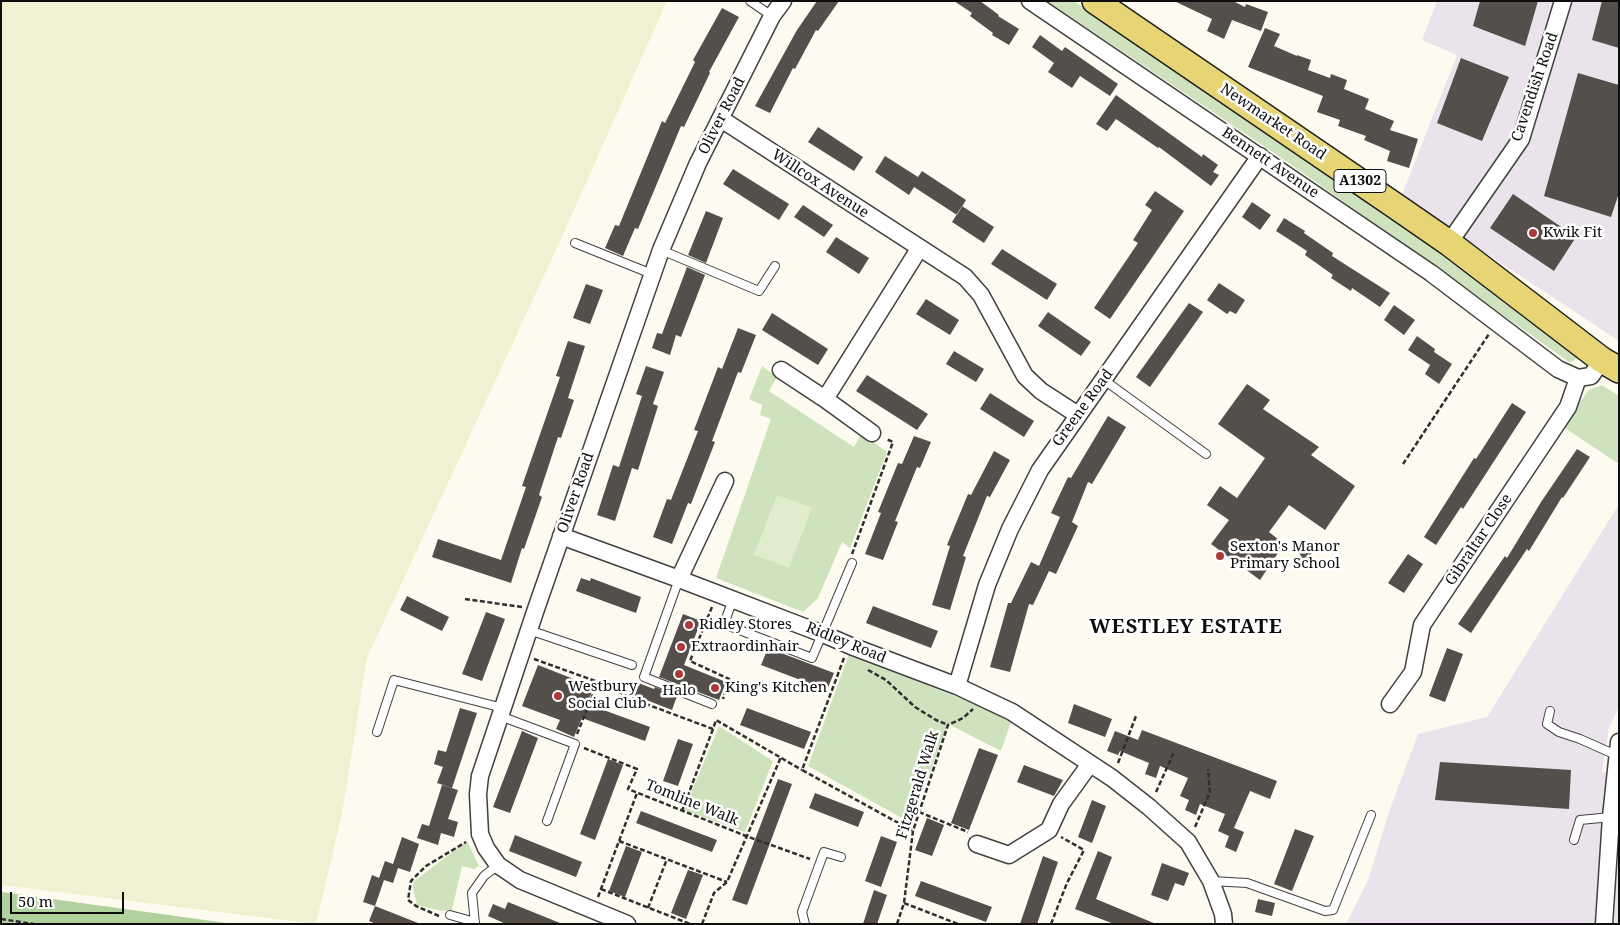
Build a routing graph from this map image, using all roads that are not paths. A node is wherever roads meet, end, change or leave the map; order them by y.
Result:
1 (750, 1) edge
2 (783, 1) edge
3 (1030, 1) edge
4 (1095, 1) edge
5 (1563, 1) edge
6 (772, 16) junction
7 (721, 119) junction
8 (1260, 156) junction
9 (1449, 243) junction
10 (575, 244) dead end
11 (919, 248) junction
12 (661, 250) junction
13 (775, 266) dead end
14 (652, 274) junction
15 (1610, 365) edge
16 (781, 370) dead end
17 (1578, 378) junction
18 (1104, 380) junction
19 (824, 399) junction
20 (1078, 415) junction
21 (872, 433) road end
22 (1206, 454) dead end
23 (725, 481) dead end
24 (561, 536) junction
25 (852, 563) road end
26 (679, 579) junction
27 (733, 599) junction
28 (529, 630) junction
29 (823, 634) junction
30 (632, 665) dead end
31 (957, 686) junction
32 (712, 704) dead end
33 (1390, 704) dead end
34 (1550, 710) dead end
35 (502, 712) junction
36 (377, 732) dead end
37 (1618, 748) edge
38 (1090, 764) junction
39 (1371, 815) dead end
40 (1611, 817) junction
41 (547, 821) dead end
42 (1574, 840) dead end
43 (977, 844) road end
44 (841, 857) dead end
45 (498, 865) junction
46 (1211, 881) junction
47 (450, 915) road end
48 (475, 923) edge
49 (627, 924) edge
50 (805, 924) edge
51 (1224, 924) edge
52 (1604, 924) edge

1 - 6 lane
2 - 6 street, Oliver Road
3 - 8 street, Bennett Avenue
4 - 9 main road, Newmarket Road / A1302
5 - 9 street, Cavendish Road
6 - 7 street, Oliver Road
7 - 11 street, Willcox Avenue
7 - 12 street, Oliver Road
8 - 17 street, Bennett Avenue
8 - 18 street, Greene Road
9 - 15 main road, Newmarket Road / A1302
10 - 14 lane
11 - 19 street
11 - 20 street, Willcox Avenue
12 - 13 lane
12 - 14 street, Oliver Road
14 - 24 street, Oliver Road
15 - 17 street
16 - 19 street
17 - 33 street, Gibraltar Close
18 - 20 street, Greene Road
18 - 22 lane
19 - 21 street
20 - 31 street, Greene Road
23 - 26 street
24 - 26 street, Ridley Road
24 - 28 street, Oliver Road
25 - 29 lane
26 - 27 street, Ridley Road
26 - 32 lane
27 - 29 street, Ridley Road
27 - 29 lane
28 - 30 lane
28 - 35 street, Oliver Road
29 - 31 street, Ridley Road
31 - 38 street, Ridley Road
34 - 37 lane
35 - 36 lane
35 - 41 lane
35 - 45 street, Oliver Road
37 - 40 street
38 - 43 street
38 - 46 street, Ridley Road
39 - 46 lane
40 - 42 lane
40 - 52 street
44 - 50 lane
45 - 48 lane
45 - 49 street, Oliver Road
46 - 51 street, Ridley Road
47 - 48 lane

